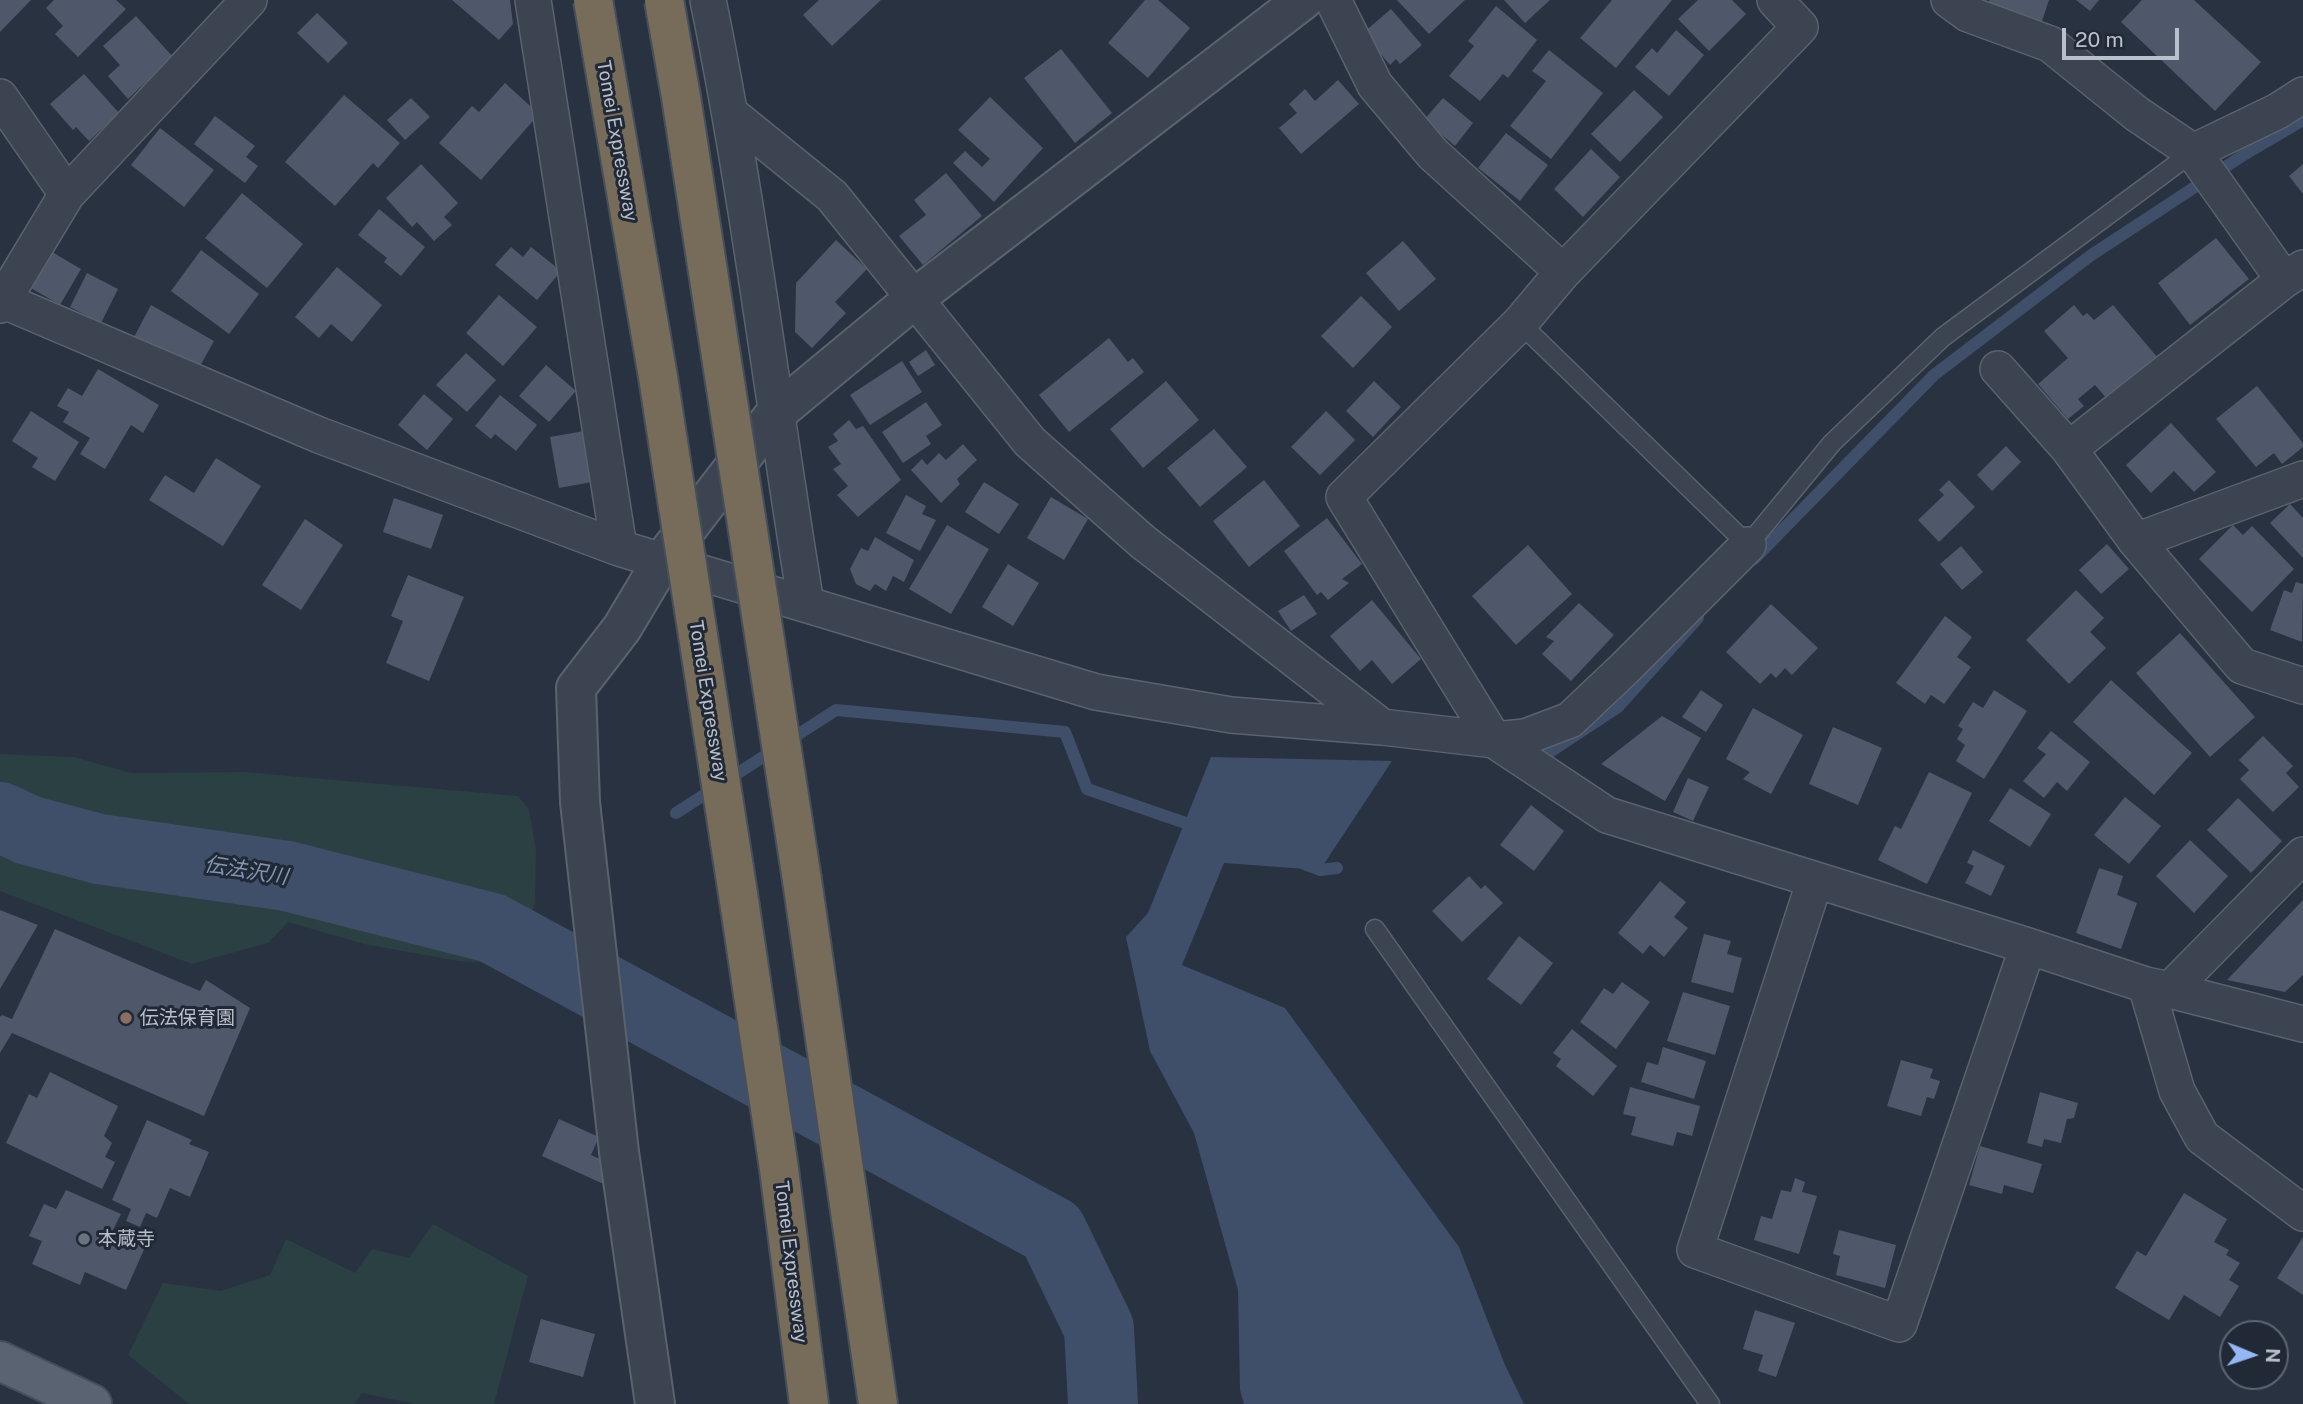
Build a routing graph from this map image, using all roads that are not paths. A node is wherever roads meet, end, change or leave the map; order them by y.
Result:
1 (249, 0) edge
2 (533, 0) edge
3 (593, 0) edge
4 (664, 0) edge
5 (708, 0) edge
6 (1303, 0) edge
7 (1333, 0) edge
8 (1775, 0) edge
9 (1949, 0) edge
10 (2303, 95) edge
11 (0, 97) edge
12 (732, 115) junction
13 (2193, 152) junction
14 (67, 194) junction
15 (1563, 272) junction
16 (2293, 274) edge
17 (915, 298) junction
18 (1, 303) edge
19 (1520, 323) junction
20 (1998, 369) dead end
21 (775, 414) junction
22 (2069, 449) junction
23 (2303, 479) edge
24 (2136, 541) junction
25 (1748, 545) junction
26 (619, 548) junction
27 (662, 561) junction
28 (806, 604) junction
29 (2303, 686) edge
30 (1382, 727) junction
31 (1494, 740) junction
32 (2303, 855) edge
33 (1815, 880) junction
34 (1375, 929) dead end
35 (2028, 946) junction
36 (2158, 987) junction
37 (2303, 1024) edge
38 (2303, 1213) edge
39 (0, 1361) edge
40 (878, 1401) edge
41 (809, 1402) edge
42 (92, 1404) edge
43 (655, 1404) edge
44 (1710, 1404) edge

1 - 14 street
2 - 26 street
3 - 41 highway, Tomei Expressway, bridge
4 - 40 highway, bridge
5 - 12 street
6 - 17 street
7 - 15 street
8 - 15 street
9 - 13 street
10 - 13 street
11 - 14 street
12 - 17 street
12 - 21 street
13 - 16 street
13 - 25 lane
14 - 18 street
15 - 19 street
16 - 22 street
17 - 21 street
17 - 30 street
18 - 26 street
19 - 25 lane
19 - 31 street
20 - 22 street
21 - 27 street
21 - 28 street
22 - 24 street
23 - 24 street
24 - 29 street
25 - 31 street
26 - 27 street
27 - 28 street
27 - 43 street
28 - 30 street
30 - 31 street
31 - 33 street
32 - 36 street
33 - 35 street
33 - 35 street
34 - 44 lane
35 - 36 street
36 - 37 street
36 - 38 street
39 - 42 main road

